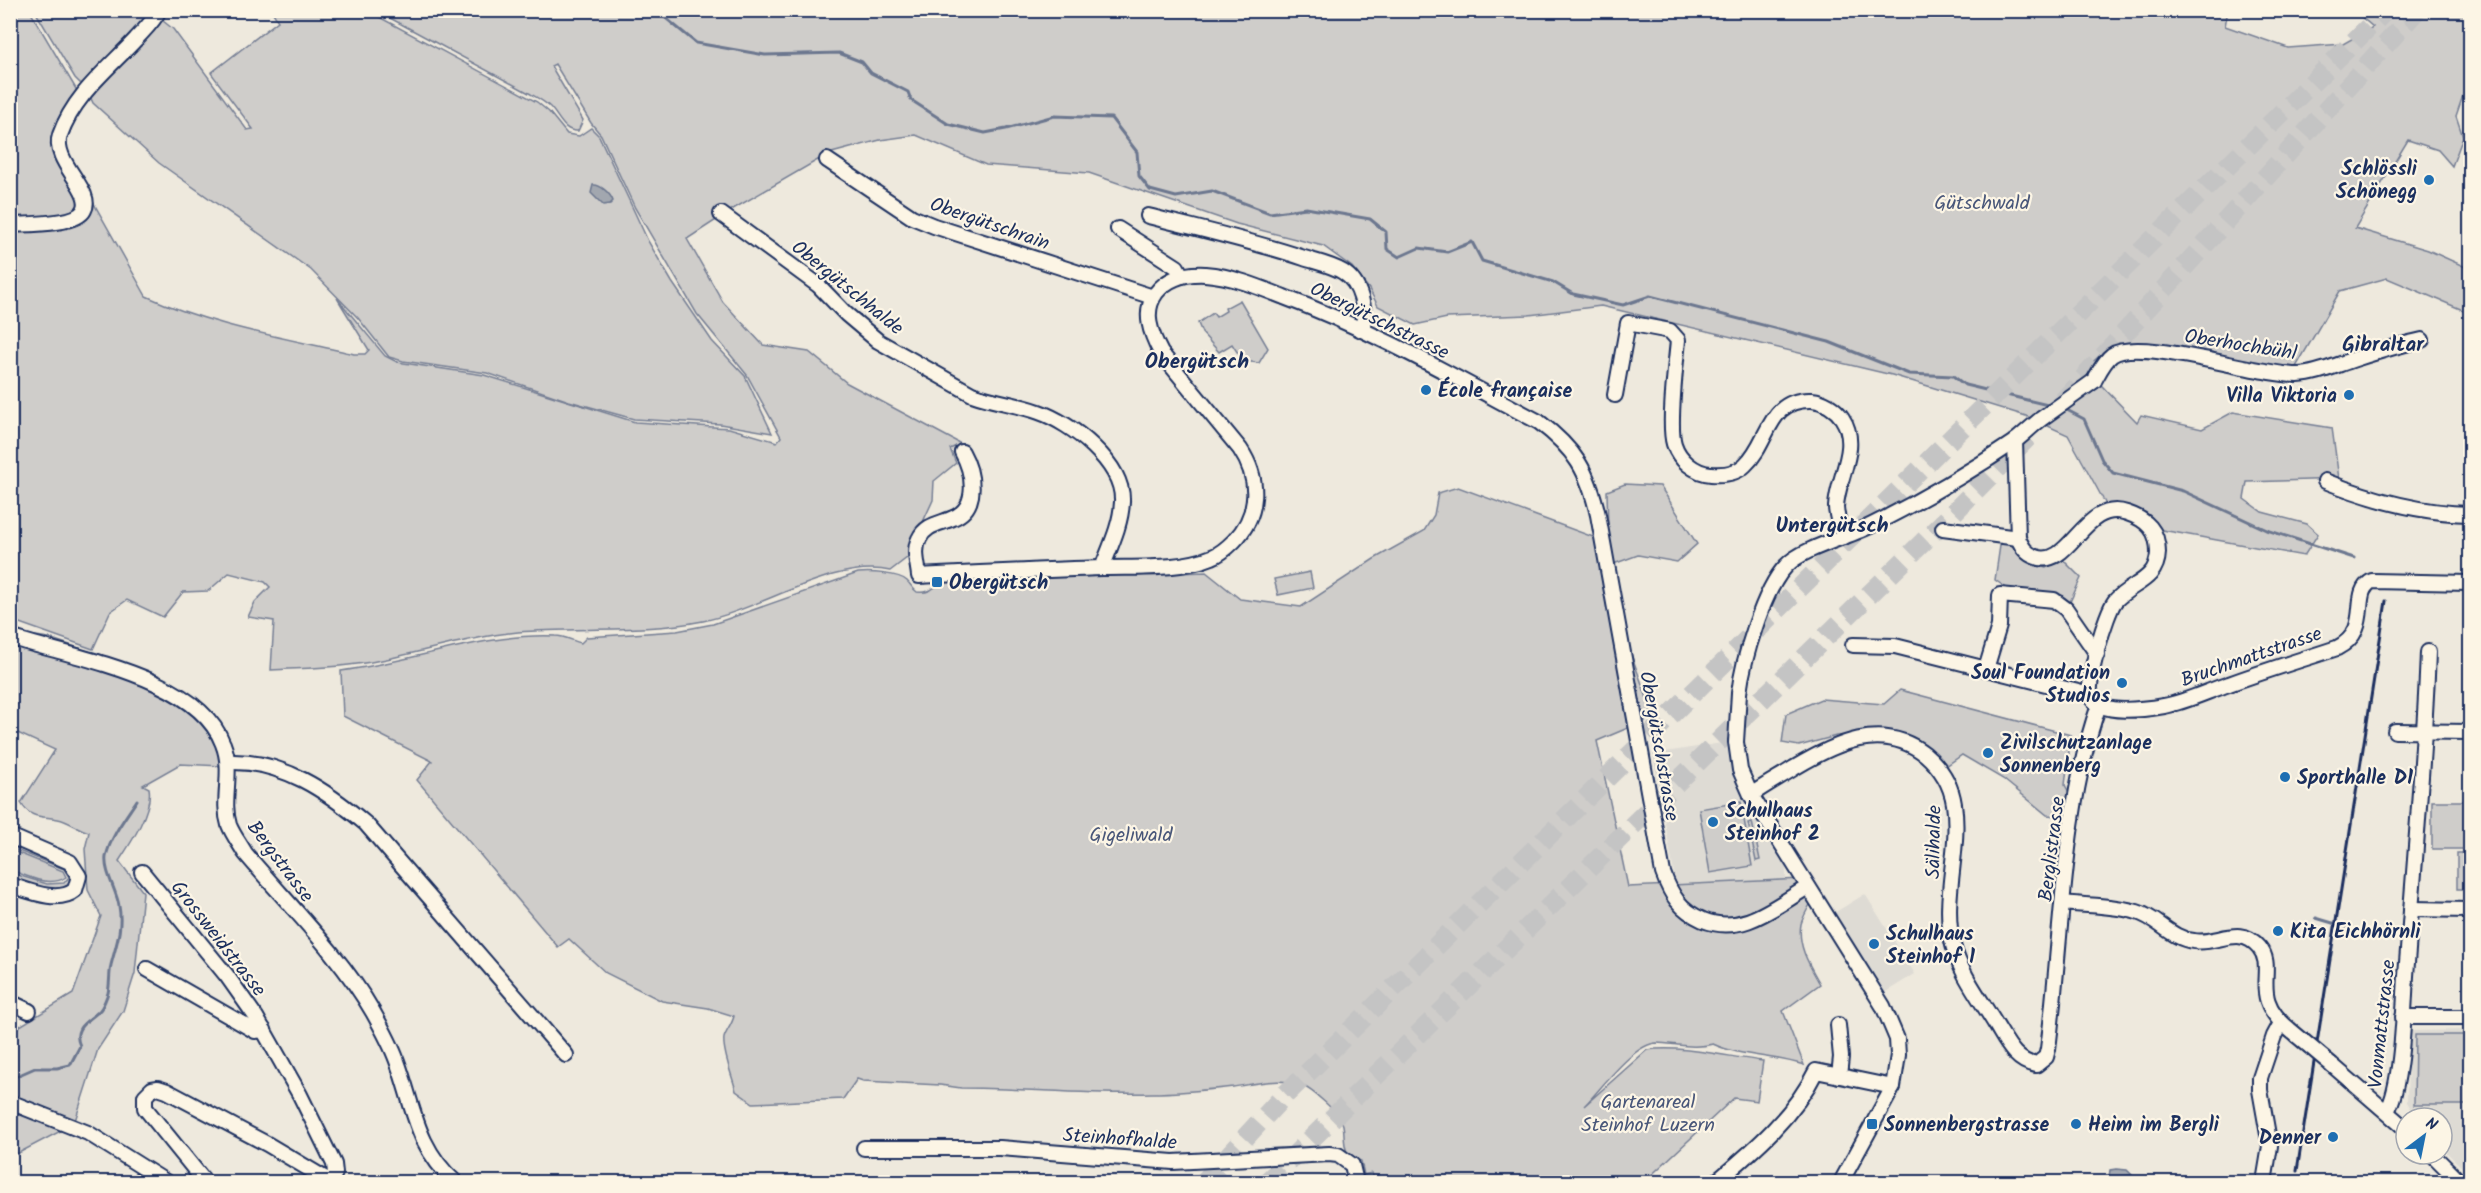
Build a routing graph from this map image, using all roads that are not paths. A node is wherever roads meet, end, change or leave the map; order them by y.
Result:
1 (159, 10) edge
2 (827, 160) dead end
3 (721, 214) dead end
4 (1148, 216) dead end
5 (10, 225) edge
6 (1118, 229) dead end
7 (1182, 276) junction
8 (1153, 297) junction
9 (1362, 330) junction
10 (2422, 340) dead end
11 (1615, 395) dead end
12 (2015, 441) junction
13 (962, 452) dead end
14 (2325, 481) dead end
15 (2470, 514) edge
16 (1943, 528) dead end
17 (1844, 537) junction
18 (2018, 538) junction
19 (1102, 568) junction
20 (2470, 584) edge
21 (10, 637) edge
22 (1853, 645) dead end
23 (2428, 652) dead end
24 (2097, 654) junction
25 (1986, 669) junction
26 (2094, 700) junction
27 (2395, 732) dead end
28 (2425, 732) junction
29 (2470, 732) edge
30 (229, 762) junction
31 (1751, 795) junction
32 (10, 836) edge
33 (142, 872) dead end
34 (10, 885) edge
35 (1808, 887) junction
36 (2063, 903) junction
37 (2411, 909) junction
38 (2470, 910) edge
39 (147, 969) dead end
40 (10, 1002) edge
41 (29, 1011) dead end
42 (2403, 1017) junction
43 (2470, 1017) edge
44 (1838, 1025) dead end
45 (2285, 1026) junction
46 (264, 1030) junction
47 (566, 1055) dead end
48 (2036, 1065) joint
49 (1839, 1076) junction
50 (1893, 1087) junction
51 (10, 1101) edge
52 (2386, 1111) junction
53 (2394, 1118) edge
54 (864, 1148) dead end
55 (2444, 1166) edge
56 (166, 1182) edge
57 (204, 1182) edge
58 (330, 1182) edge
59 (455, 1182) edge
60 (1356, 1182) edge
61 (1716, 1182) edge
62 (1841, 1182) edge
63 (2264, 1182) edge
64 (2460, 1182) edge

1 - 5 street
2 - 8 street, Obergütschrain
3 - 19 street, Obergütschhalde
4 - 9 street
6 - 7 street
7 - 8 street
7 - 9 street, Obergütschstrasse
8 - 19 street
9 - 35 street, Obergütschstrasse
10 - 12 street, Oberhochbühl, bridge
11 - 17 street
12 - 17 street
12 - 18 street
13 - 19 street
14 - 15 street
16 - 18 street
17 - 31 street, bridge
18 - 24 street, Berglistrasse
20 - 26 street, Bruchmattstrasse
21 - 30 street
22 - 25 street, Bruchmattstrasse
23 - 28 street, Vonmattstrasse
24 - 25 street
24 - 26 street, Berglistrasse
25 - 26 street, Bruchmattstrasse
26 - 36 street, Berglistrasse
27 - 28 street
28 - 29 street
28 - 37 street, Vonmattstrasse
30 - 47 street
30 - 59 street, Bergstrasse
31 - 35 street
31 - 48 street, Sälihalde
32 - 34 street
33 - 46 street, Grossweidstrasse
35 - 50 street
36 - 45 street
36 - 48 street, Berglistrasse
37 - 38 street
37 - 42 street, Vonmattstrasse
39 - 46 street, Grossweidstrasse
40 - 41 street
42 - 43 street
42 - 52 street, Vonmattstrasse
44 - 49 street
45 - 52 street, bridge
45 - 63 street
46 - 58 street, Grossweidstrasse
49 - 50 street
49 - 61 street
50 - 62 street
51 - 56 street
52 - 53 street
54 - 60 street, Steinhofhalde
55 - 64 street
57 - 58 street

